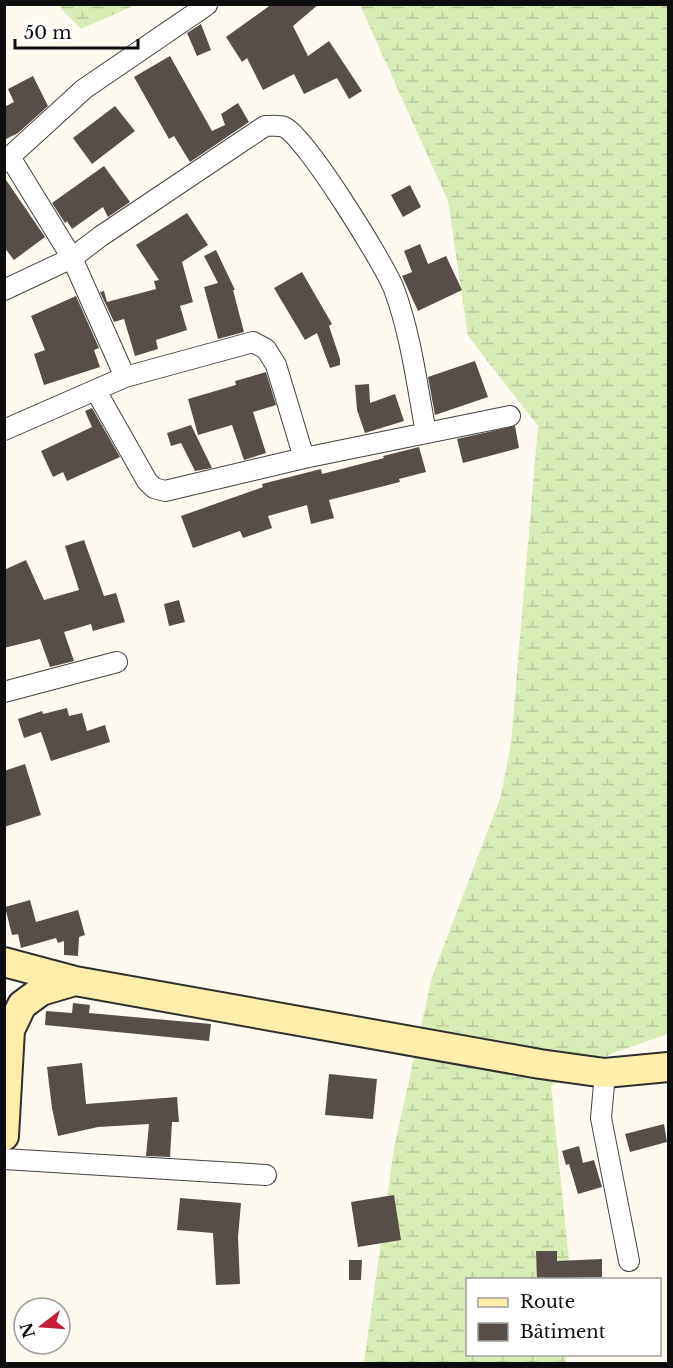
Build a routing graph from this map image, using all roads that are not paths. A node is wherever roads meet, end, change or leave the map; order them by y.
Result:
1 (207, 5) edge
2 (7, 159) edge
3 (72, 258) junction
4 (4, 290) edge
5 (125, 377) junction
6 (96, 391) junction
7 (510, 416) dead end
8 (4, 430) edge
9 (426, 433) junction
10 (304, 458) junction
11 (117, 662) dead end
12 (4, 692) edge
13 (4, 962) edge
14 (75, 981) junction
15 (669, 1067) edge
16 (605, 1072) junction
17 (4, 1136) edge
18 (4, 1159) edge
19 (266, 1175) dead end
20 (629, 1261) dead end

1 - 2 street
2 - 3 street
3 - 4 street
3 - 5 street
3 - 9 street
5 - 6 street
5 - 10 street
6 - 8 street
6 - 10 street
7 - 9 street
9 - 10 street
11 - 12 street
13 - 14 street
14 - 16 street
14 - 17 street
15 - 16 street
16 - 20 street
18 - 19 street

